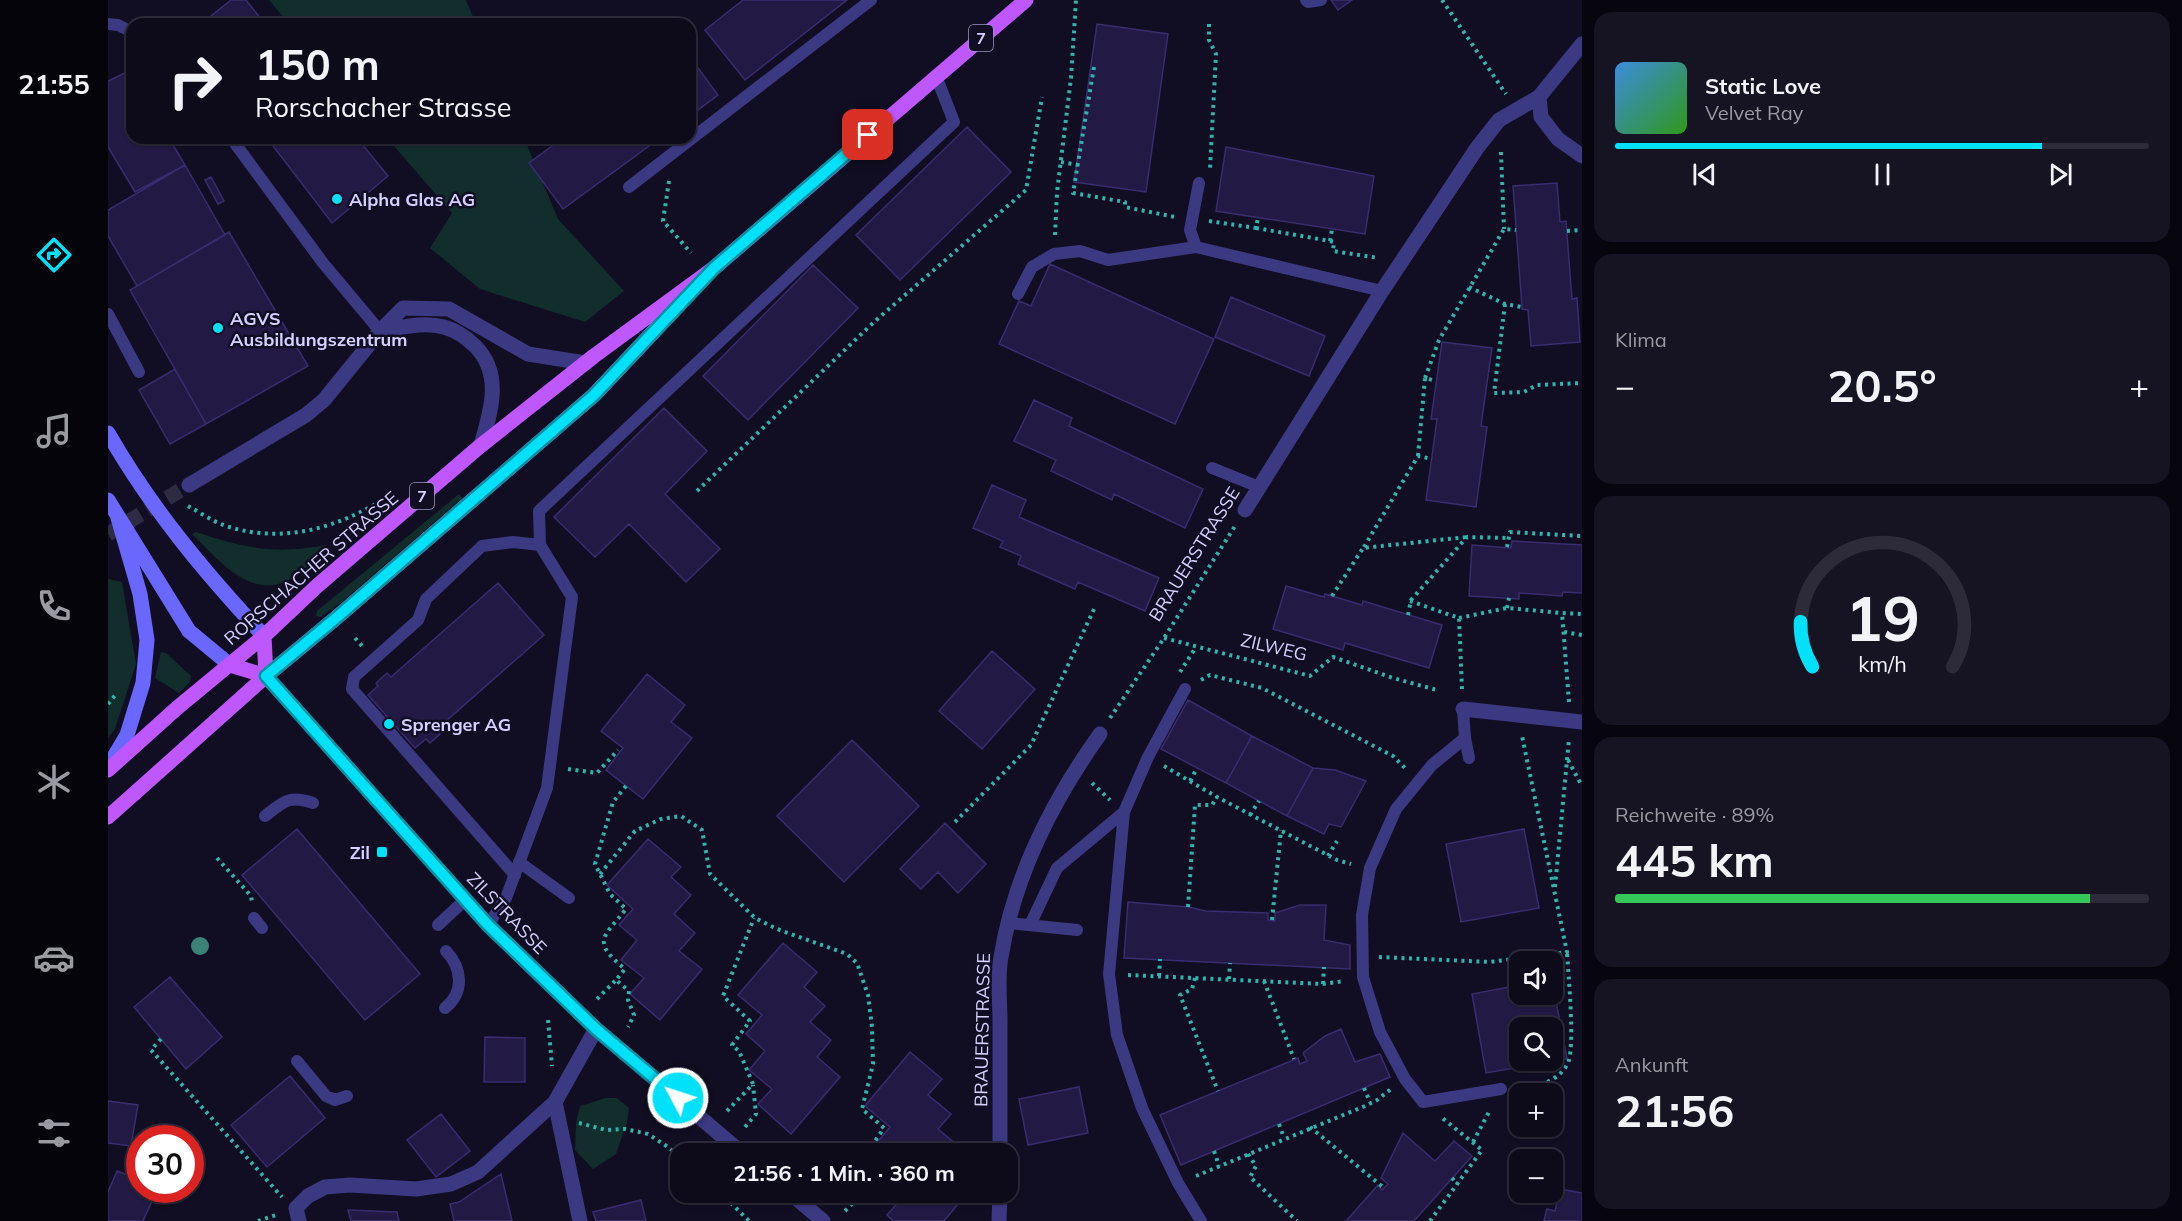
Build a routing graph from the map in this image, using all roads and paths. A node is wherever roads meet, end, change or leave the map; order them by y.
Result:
1 (871, 0) edge
2 (1026, 0) edge
3 (1076, 0) edge
4 (1306, 0) edge
5 (1321, 0) edge
6 (1442, 0) edge
7 (108, 24) edge
8 (1209, 24) dead end
9 (126, 29) edge
10 (1582, 44) edge
11 (1094, 67) dead end
12 (936, 76) junction
13 (1042, 97) dead end
14 (1539, 97) junction
15 (1516, 110) junction
16 (1499, 120) junction
17 (696, 135) edge
18 (235, 144) edge
19 (684, 144) edge
20 (671, 154) junction
21 (1582, 156) edge
22 (1061, 162) junction
23 (1078, 165) junction
24 (1210, 171) dead end
25 (1198, 183) dead end
26 (629, 187) dead end
27 (1258, 218) dead end
28 (1256, 228) junction
29 (1332, 229) dead end
30 (1504, 229) junction
31 (1190, 230) junction
32 (1516, 230) dead end
33 (1582, 230) edge
34 (1567, 231) dead end
35 (1330, 242) junction
36 (1196, 247) junction
37 (691, 253) dead end
38 (1054, 254) junction
39 (1401, 261) junction
40 (714, 268) junction
41 (1470, 287) junction
42 (1382, 291) junction
43 (1018, 294) dead end
44 (1505, 304) junction
45 (1522, 307) dead end
46 (108, 314) edge
47 (380, 331) junction
48 (585, 363) junction
49 (139, 372) dead end
50 (1425, 378) junction
51 (1436, 381) dead end
52 (1582, 383) edge
53 (108, 433) edge
54 (481, 445) junction
55 (1418, 456) junction
56 (1432, 459) dead end
57 (1212, 468) dead end
58 (189, 485) tunnel mouth
59 (1259, 487) junction
60 (697, 491) dead end
61 (385, 499) dead end
62 (108, 500) edge
63 (183, 504) dead end
64 (1245, 510) joint
65 (118, 518) junction
66 (1582, 536) edge
67 (1467, 537) junction
68 (1508, 538) junction
69 (540, 545) junction
70 (1364, 548) junction
71 (1507, 548) dead end
72 (1332, 596) dead end
73 (1509, 598) dead end
74 (1410, 601) junction
75 (1507, 608) junction
76 (1094, 609) dead end
77 (1562, 613) junction
78 (1582, 614) edge
79 (1408, 615) dead end
80 (1459, 618) junction
81 (1564, 632) junction
82 (1582, 635) edge
83 (264, 636) junction
84 (1164, 638) junction
85 (1196, 647) junction
86 (230, 665) junction
87 (266, 676) junction
88 (1185, 688) junction
89 (1437, 690) dead end
90 (1463, 709) junction
91 (1517, 715) junction
92 (1576, 722) edge
93 (1100, 734) joint
94 (1465, 738) junction
95 (618, 750) dead end
96 (1148, 757) junction
97 (1469, 758) dead end
98 (1567, 759) junction
99 (565, 768) dead end
100 (1076, 768) junction
101 (1197, 768) dead end
102 (108, 769) edge
103 (1190, 781) junction
104 (1419, 781) junction
105 (626, 786) dead end
106 (1582, 786) edge
107 (1217, 797) junction
108 (1259, 801) dead end
109 (314, 803) dead end
110 (1124, 812) junction
111 (1250, 815) junction
112 (265, 816) dead end
113 (108, 817) edge
114 (955, 822) dead end
115 (1281, 830) junction
116 (1337, 841) dead end
117 (1328, 856) junction
118 (217, 858) dead end
119 (519, 862) junction
120 (1370, 868) junction
121 (600, 874) junction
122 (515, 875) junction
123 (1554, 891) junction
124 (251, 896) dead end
125 (569, 898) dead end
126 (465, 900) junction
127 (1188, 907) dead end
128 (254, 918) dead end
129 (754, 918) junction
130 (1272, 920) dead end
131 (1009, 923) junction
132 (438, 925) dead end
133 (488, 925) junction
134 (1030, 925) junction
135 (262, 928) dead end
136 (1077, 930) dead end
137 (446, 951) dead end
138 (1567, 952) junction
139 (1362, 956) junction
140 (1160, 959) dead end
141 (1230, 963) dead end
142 (1324, 967) dead end
143 (1109, 974) junction
144 (1159, 976) junction
145 (1196, 978) junction
146 (1229, 979) junction
147 (616, 980) junction
148 (1264, 981) junction
149 (1323, 984) junction
150 (1330, 984) dead end
151 (597, 999) dead end
152 (445, 1008) dead end
153 (548, 1020) dead end
154 (628, 1027) dead end
155 (596, 1029) junction
156 (161, 1039) dead end
157 (1571, 1046) dead end
158 (1294, 1059) dead end
159 (297, 1061) dead end
160 (552, 1067) dead end
161 (753, 1084) junction
162 (1364, 1088) dead end
163 (1501, 1089) dead end
164 (1218, 1091) dead end
165 (347, 1096) dead end
166 (1377, 1100) dead end
167 (1370, 1102) junction
168 (1423, 1102) junction
169 (556, 1110) junction
170 (727, 1111) dead end
171 (1279, 1124) dead end
172 (746, 1127) dead end
173 (1310, 1127) junction
174 (1284, 1138) junction
175 (730, 1143) edge
176 (874, 1143) edge
177 (1000, 1143) edge
178 (670, 1149) edge
179 (1214, 1151) dead end
180 (1248, 1154) junction
181 (1219, 1167) junction
182 (1202, 1173) dead end
183 (1452, 1178) dead end
184 (1457, 1184) junction
185 (1384, 1188) dead end
186 (731, 1203) edge
187 (802, 1203) edge
188 (853, 1203) edge
189 (1000, 1203) edge
190 (845, 1211) dead end
191 (298, 1215) edge
192 (580, 1221) edge
193 (749, 1221) edge
194 (823, 1221) edge
195 (999, 1221) edge
196 (1201, 1221) edge
197 (1297, 1221) edge
198 (1430, 1221) edge

1 - 17 lane
2 - 12 main road, RORSCHACHER STRASSE / 7
3 - 22 path
4 - 5 lane
6 - 15 path
7 - 9 lane
8 - 24 path
10 - 14 street, BRAUERSTRASSE
11 - 23 path
12 - 40 main road, RORSCHACHER STRASSE / 7
12 - 69 lane
13 - 60 path
14 - 15 street, BRAUERSTRASSE
14 - 21 street
15 - 16 street, BRAUERSTRASSE
16 - 30 path
16 - 39 street, BRAUERSTRASSE
18 - 47 lane
19 - 20 lane
20 - 26 lane
20 - 37 path
22 - 23 path
22 - 38 path
23 - 31 path
25 - 31 lane
27 - 28 path
28 - 35 path
28 - 36 path
29 - 35 path
30 - 32 path
30 - 41 path
31 - 36 lane
33 - 34 path
35 - 39 path
36 - 38 lane
36 - 42 lane
38 - 43 lane
39 - 42 street, BRAUERSTRASSE
40 - 48 main road, RORSCHACHER STRASSE / 7
40 - 87 main road, RORSCHACHER STRASSE / 7
41 - 44 path
41 - 50 path
42 - 59 street, BRAUERSTRASSE
44 - 45 path
44 - 52 path
46 - 49 lane
47 - 48 street
47 - 54 street
47 - 58 street
48 - 54 main road, RORSCHACHER STRASSE / 7
50 - 51 path
50 - 55 path
53 - 83 main road
54 - 83 main road, RORSCHACHER STRASSE / 7
55 - 56 path
55 - 70 path
57 - 59 lane
59 - 64 street, BRAUERSTRASSE
61 - 63 path
62 - 65 main road
64 - 84 path, BRAUERSTRASSE
65 - 86 main road
65 - 102 main road
66 - 68 path
67 - 68 path
67 - 70 path
67 - 74 path
68 - 71 path
69 - 119 lane
69 - 122 lane
70 - 72 path
73 - 75 path
74 - 79 path
74 - 80 path
75 - 77 path
75 - 80 path
76 - 114 path
77 - 78 path
77 - 81 path
80 - 90 path
81 - 82 path
81 - 92 path
83 - 86 main road, RORSCHACHER STRASSE / 7
83 - 87 main road
84 - 85 path, ZILWEG
84 - 93 path, BRAUERSTRASSE
85 - 88 path
85 - 89 path, ZILWEG
86 - 87 main road
86 - 102 main road, RORSCHACHER STRASSE / 7
87 - 113 main road, RORSCHACHER STRASSE / 7
87 - 126 street, ZILSTRASSE
88 - 96 lane
88 - 104 path
90 - 91 street
90 - 94 lane
91 - 92 street
91 - 123 path
92 - 98 path
93 - 100 street, BRAUERSTRASSE
94 - 97 lane
94 - 104 lane
95 - 99 path
96 - 103 path
96 - 110 lane
98 - 106 path
98 - 123 path
100 - 110 path
100 - 131 street, BRAUERSTRASSE
101 - 103 path
103 - 107 path
104 - 120 lane
105 - 121 path
107 - 111 path
107 - 127 path
108 - 111 path
109 - 112 lane
110 - 134 lane
110 - 143 lane
111 - 115 path
115 - 117 path
115 - 130 path
116 - 117 path
117 - 120 path
118 - 124 path
119 - 122 lane
119 - 125 lane
120 - 139 lane
121 - 129 path
121 - 147 path
122 - 133 lane
123 - 138 path
126 - 132 lane
126 - 133 street, ZILSTRASSE
128 - 135 lane
129 - 161 path
129 - 176 path
131 - 134 lane
131 - 177 street, BRAUERSTRASSE
133 - 155 street, ZILSTRASSE
134 - 136 lane
137 - 152 lane
138 - 139 path
138 - 157 path
139 - 168 lane
140 - 144 path
141 - 146 path
142 - 149 path
143 - 144 path
143 - 196 lane
144 - 145 path
145 - 146 path
145 - 164 path
146 - 148 path
147 - 151 path
147 - 154 path
148 - 149 path
148 - 158 path
149 - 150 path
153 - 160 path
155 - 169 street
155 - 175 street, ZILSTRASSE
156 - 191 path
159 - 165 lane
161 - 170 path
161 - 172 path
162 - 167 path
163 - 168 lane
166 - 167 path
167 - 173 path
168 - 184 path
169 - 178 path
169 - 191 street
169 - 192 street
171 - 174 path
173 - 174 path
173 - 185 path
174 - 180 path
179 - 181 path
180 - 181 path
180 - 197 path
181 - 182 path
183 - 184 path
184 - 198 path
186 - 193 path
187 - 194 street
188 - 190 path
189 - 195 street

